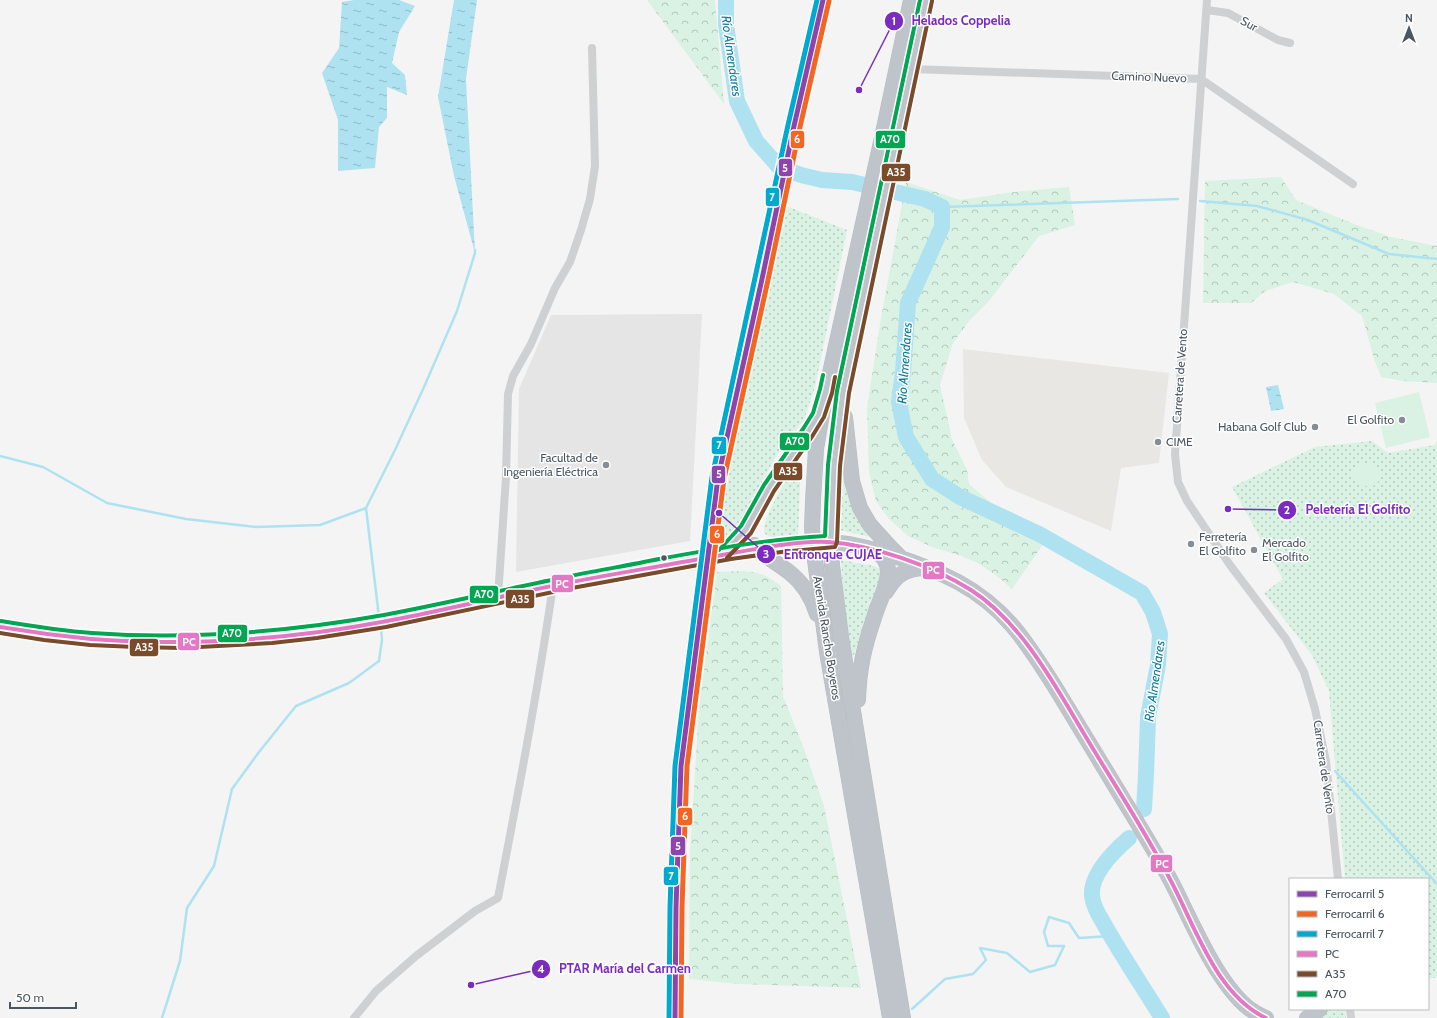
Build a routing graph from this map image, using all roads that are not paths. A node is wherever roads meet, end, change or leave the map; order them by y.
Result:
1 (911, 0) edge
2 (926, 0) edge
3 (1207, 0) edge
4 (1207, 10) junction
5 (1290, 43) dead end
6 (592, 48) dead end
7 (911, 69) junction
8 (1201, 79) junction
9 (890, 134) junction
10 (1353, 184) dead end
11 (826, 391) junction
12 (844, 392) junction
13 (751, 521) junction
14 (813, 542) junction
15 (831, 542) junction
16 (757, 549) junction
17 (875, 551) junction
18 (723, 554) junction
19 (904, 560) junction
20 (926, 568) junction
21 (553, 586) junction
22 (498, 597) junction
23 (882, 597) junction
24 (0, 627) edge
25 (827, 652) junction
26 (858, 739) junction
27 (1338, 878) edge
28 (1319, 1010) edge
29 (354, 1018) edge
30 (890, 1018) edge
31 (903, 1018) edge
32 (1266, 1018) edge
33 (1307, 1018) edge

1 - 9 highway, Avenida Rancho Boyeros
2 - 7 highway, Avenida Rancho Boyeros
3 - 4 street, Carretera de Vento
4 - 5 street, Sur
4 - 8 street, Carretera de Vento
6 - 22 street
7 - 8 street, Camino Nuevo
7 - 9 highway, Avenida Rancho Boyeros
8 - 10 street, Camino Nuevo
8 - 27 street, Carretera de Vento
9 - 11 highway, Avenida Rancho Boyeros
9 - 12 highway, Avenida Rancho Boyeros
11 - 13 highway
11 - 14 highway, Avenida Rancho Boyeros
12 - 15 highway, Avenida Rancho Boyeros
12 - 19 highway
13 - 16 highway
13 - 18 highway
14 - 15 highway
14 - 16 highway
14 - 25 highway, Avenida Rancho Boyeros
15 - 17 highway
15 - 26 highway, Avenida Rancho Boyeros
16 - 18 highway
16 - 25 highway
17 - 19 highway
17 - 23 highway
18 - 21 highway
19 - 20 highway
20 - 23 highway
20 - 32 highway
21 - 22 highway
21 - 29 street
22 - 24 highway
23 - 26 highway
25 - 30 highway, Avenida Rancho Boyeros
26 - 31 highway, Avenida Rancho Boyeros
28 - 33 highway

